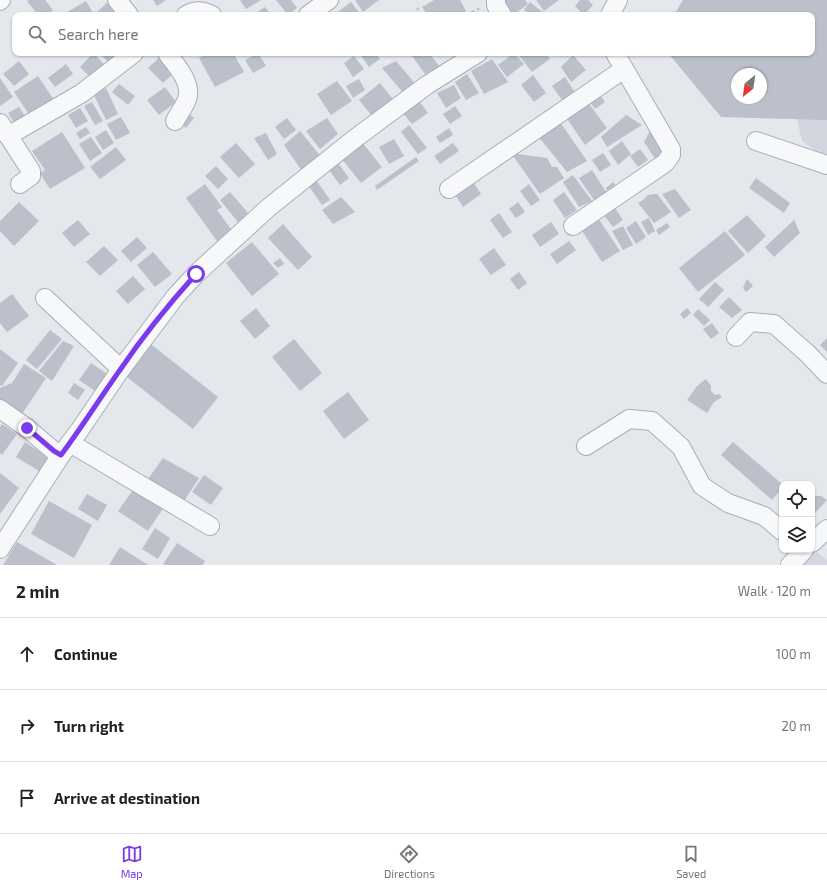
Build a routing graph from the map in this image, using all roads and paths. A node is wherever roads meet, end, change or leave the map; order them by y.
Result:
1 (117, 0) edge
2 (329, 0) edge
3 (496, 0) edge
4 (618, 0) edge
5 (418, 8) dead end
6 (127, 12) edge
7 (193, 12) edge
8 (204, 12) edge
9 (312, 12) edge
10 (421, 12) edge
11 (500, 12) edge
12 (612, 12) edge
13 (130, 56) edge
14 (169, 56) edge
15 (473, 56) edge
16 (618, 56) edge
17 (624, 69) junction
18 (175, 121) dead end
19 (4, 129) edge
20 (756, 141) dead end
21 (827, 165) edge
22 (20, 184) dead end
23 (449, 189) dead end
24 (573, 226) dead end
25 (46, 298) dead end
26 (736, 337) dead end
27 (121, 369) junction
28 (827, 374) edge
29 (0, 409) edge
30 (586, 446) dead end
31 (65, 449) junction
32 (210, 526) dead end
33 (779, 528) edge
34 (827, 529) edge
35 (815, 540) edge
36 (0, 548) edge

1 - 6 street
2 - 9 street
3 - 11 street
4 - 12 street
5 - 10 path
7 - 8 street
13 - 19 street
14 - 18 street
15 - 27 street
16 - 17 street
17 - 23 street
17 - 24 street
19 - 22 street
20 - 21 street
25 - 27 street
26 - 28 street
27 - 31 street
29 - 31 street
30 - 33 street
31 - 32 street
31 - 36 street
34 - 35 street

